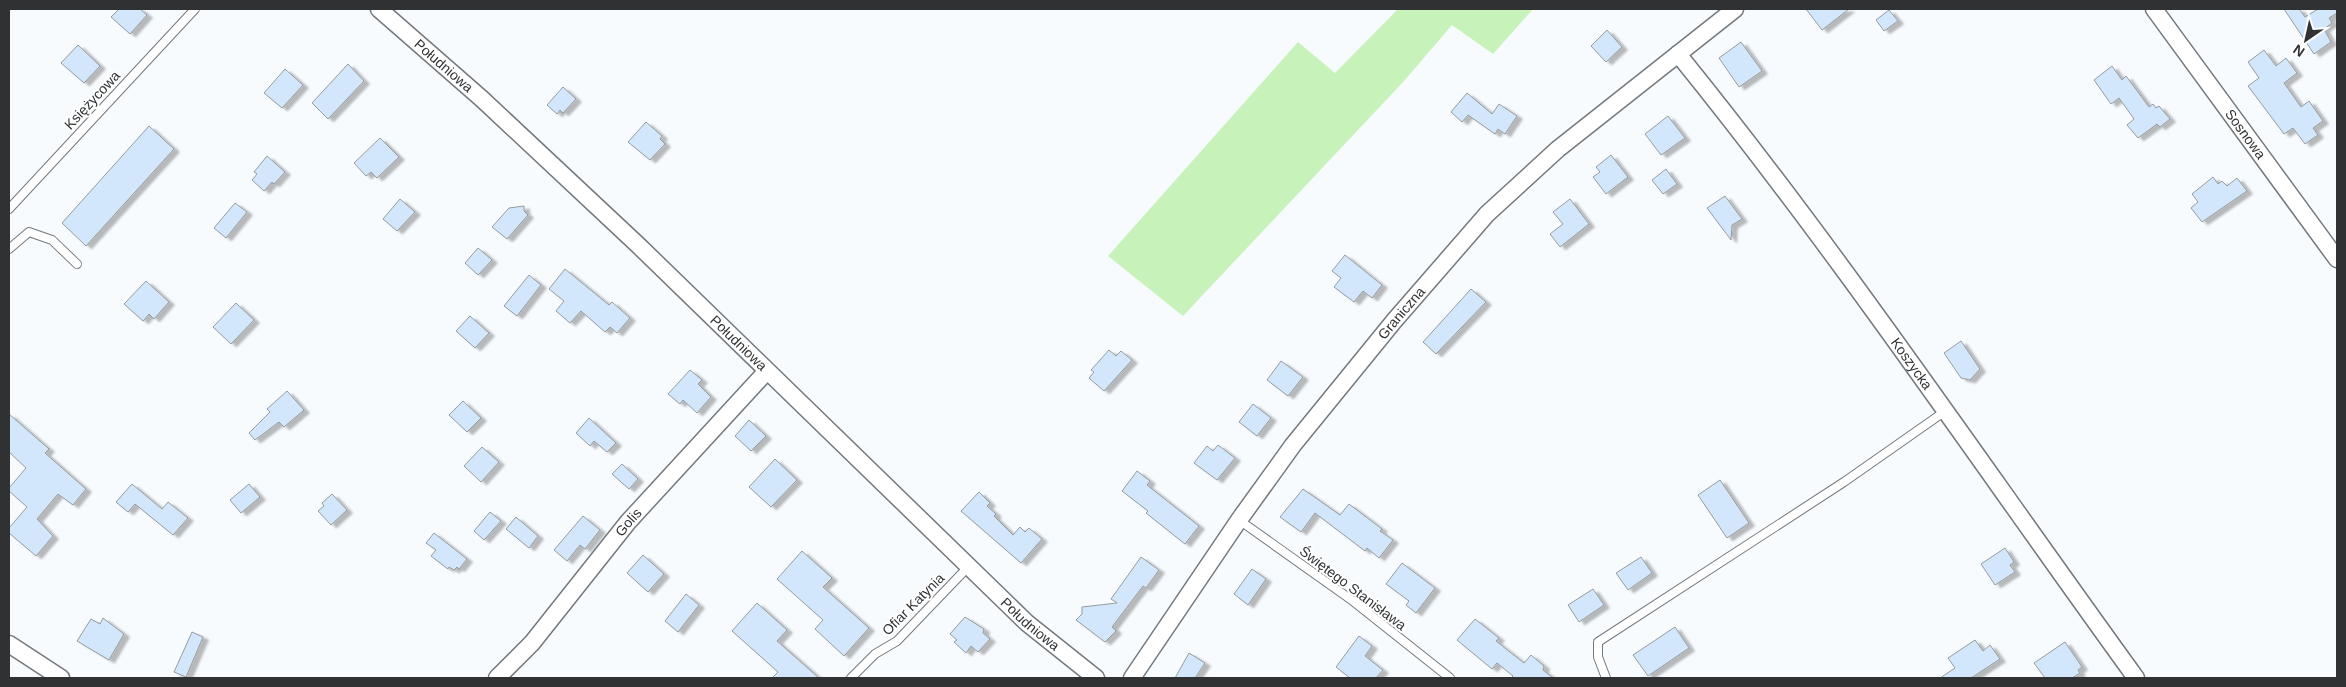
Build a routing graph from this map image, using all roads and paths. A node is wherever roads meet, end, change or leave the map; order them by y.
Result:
1 (195, 9) edge
2 (379, 9) edge
3 (1735, 9) edge
4 (2154, 9) edge
5 (1678, 54) junction
6 (9, 209) edge
7 (9, 249) edge
8 (2337, 259) edge
9 (77, 264) dead end
10 (766, 372) junction
11 (1944, 412) junction
12 (1239, 520) junction
13 (968, 566) junction
14 (9, 644) edge
15 (60, 678) edge
16 (497, 678) edge
17 (851, 678) edge
18 (1096, 678) edge
19 (1132, 678) edge
20 (1450, 678) edge
21 (1606, 678) edge
22 (2136, 678) edge

1 - 6 lane, Księżycowa
2 - 10 street, Południowa
3 - 5 street, Graniczna
4 - 8 street, Sosnowa
5 - 11 street, Koszycka
5 - 12 street, Graniczna
7 - 9 lane
10 - 13 street, Południowa
10 - 16 street, Golis
11 - 21 lane
11 - 22 street, Koszycka
12 - 19 street, Graniczna
12 - 20 lane, Świętego Stanisława
13 - 17 lane, Ofiar Katynia
13 - 18 street, Południowa
14 - 15 street

